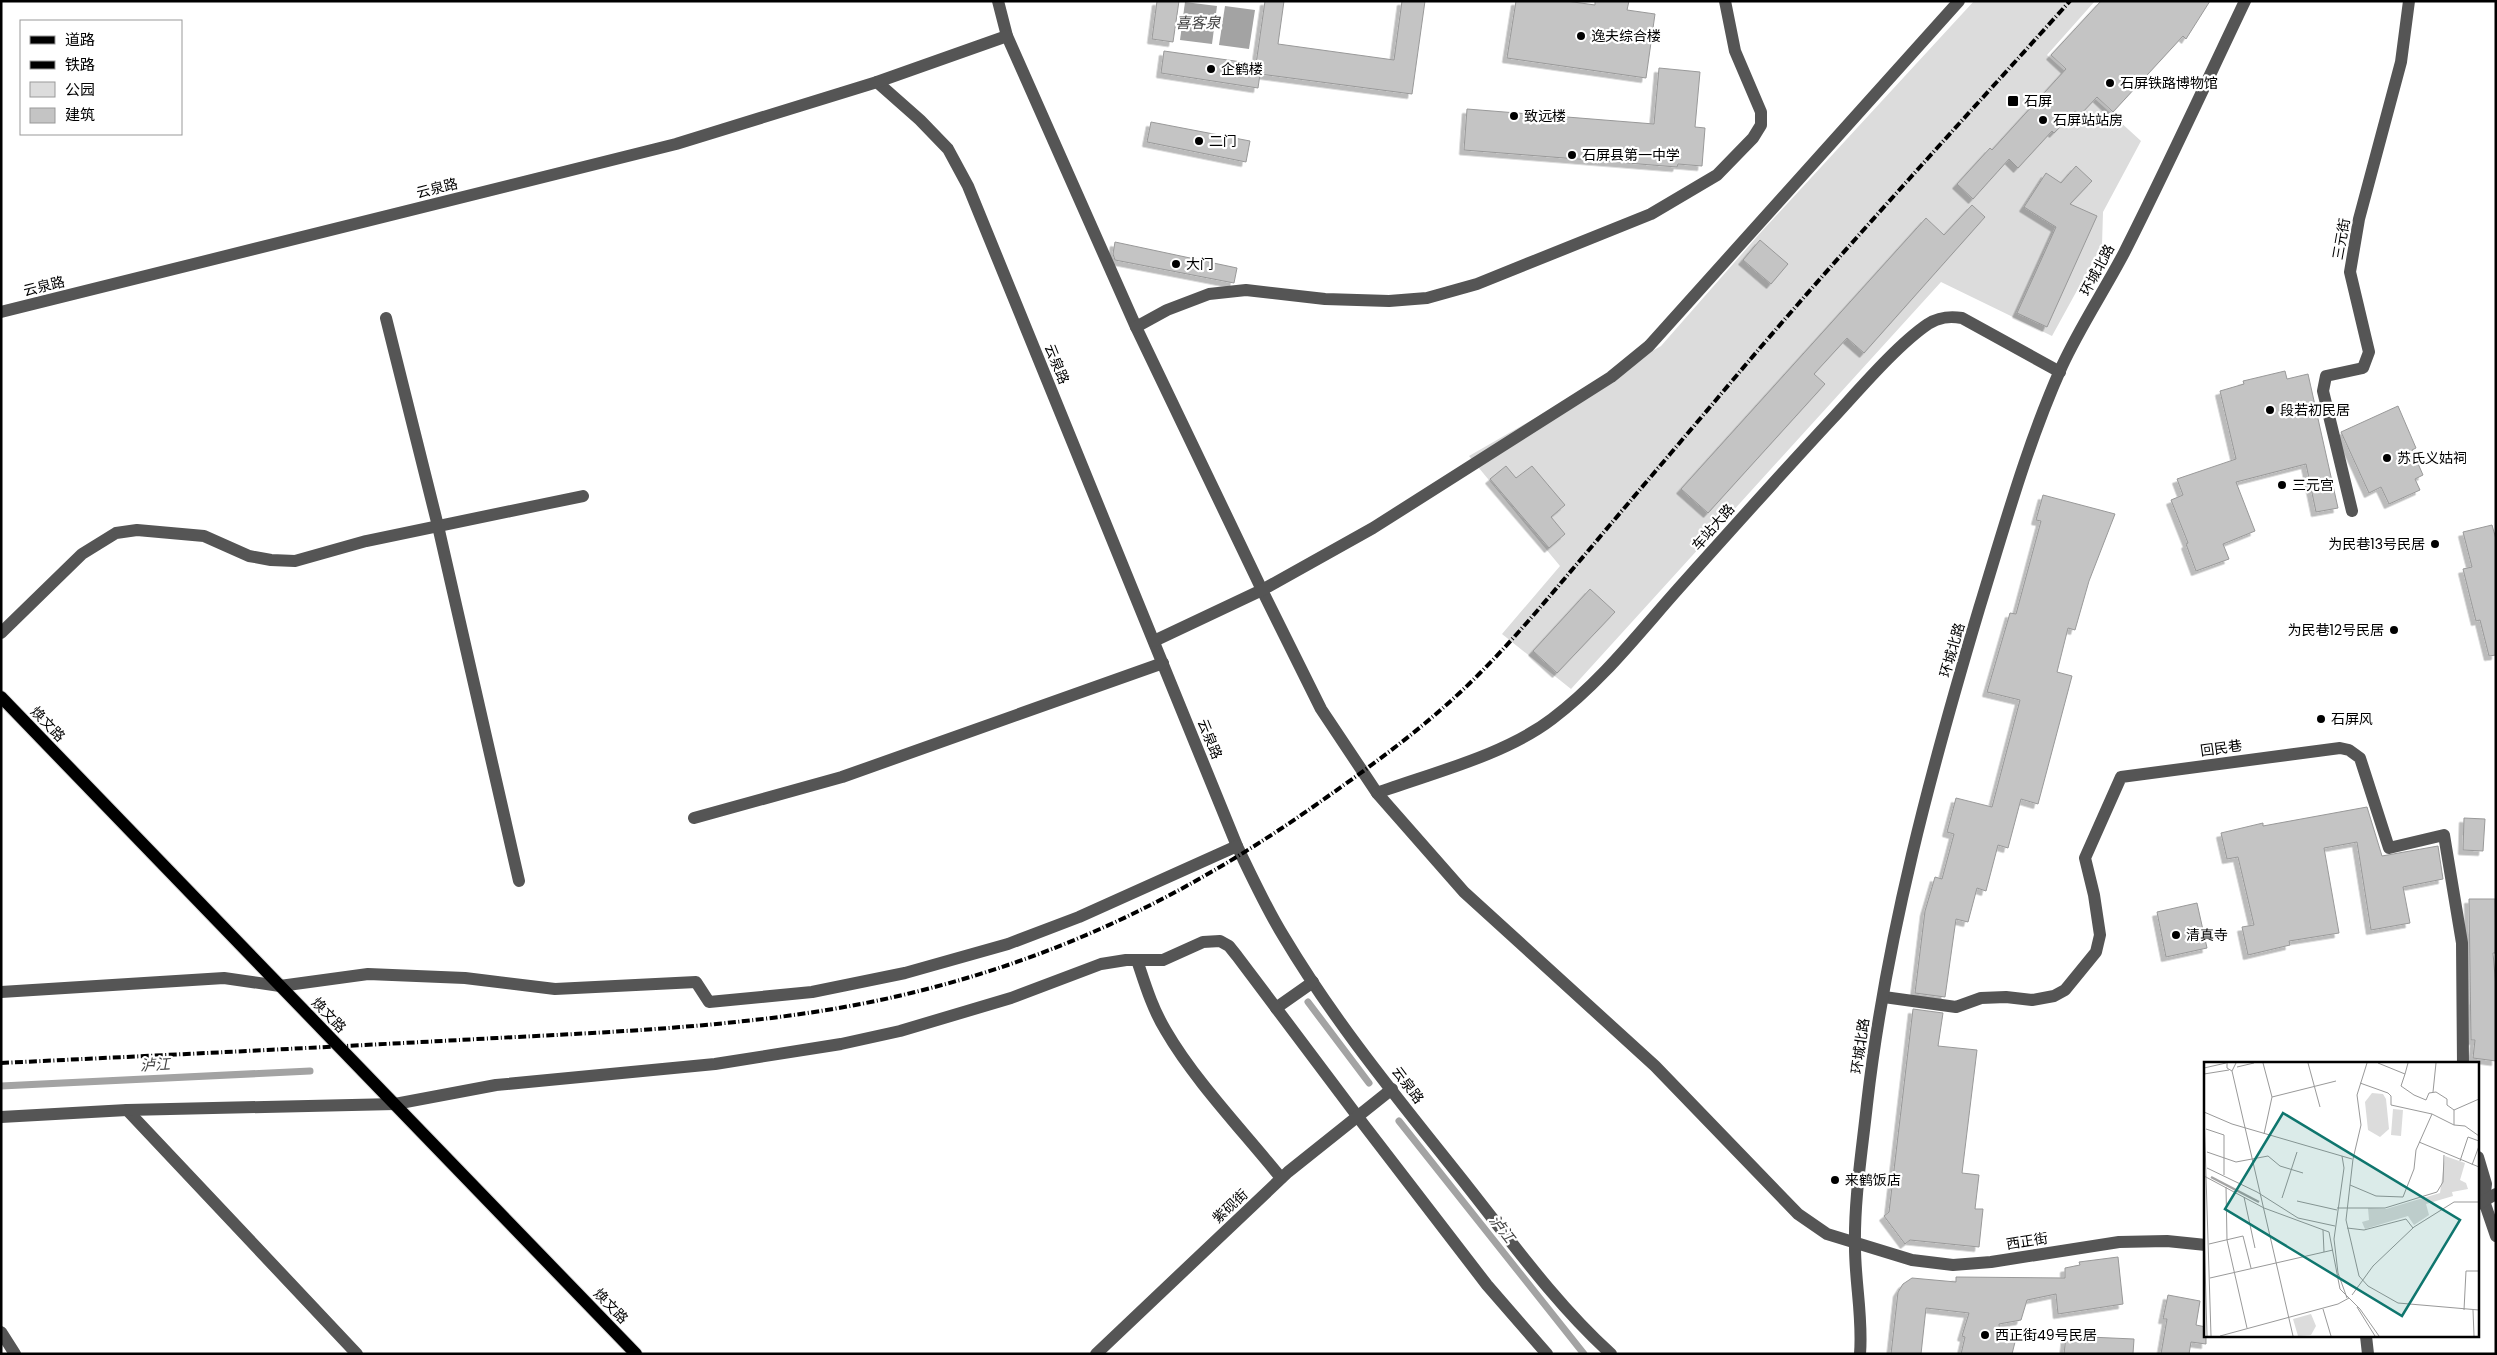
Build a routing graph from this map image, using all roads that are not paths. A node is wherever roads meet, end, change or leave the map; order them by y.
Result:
1 (998, 1) edge
2 (1725, 1) edge
3 (1959, 1) edge
4 (2245, 1) edge
5 (2409, 1) edge
6 (1007, 36) junction
7 (877, 82) junction
8 (1, 312) edge
9 (386, 318) dead end
10 (1136, 327) junction
11 (2060, 372) junction
12 (583, 496) dead end
13 (2352, 511) dead end
14 (438, 526) junction
15 (1262, 590) junction
16 (1, 633) edge
17 (1154, 641) junction
18 (1163, 663) junction
19 (1, 697) edge
20 (1377, 793) junction
21 (694, 818) dead end
22 (1237, 846) junction
23 (519, 881) dead end
24 (1137, 960) junction
25 (1313, 982) junction
26 (280, 986) junction
27 (1, 992) edge
28 (1884, 998) junction
29 (1276, 1008) junction
30 (2463, 1062) edge
31 (1392, 1089) junction
32 (395, 1104) junction
33 (127, 1110) junction
34 (1, 1117) edge
35 (1358, 1117) junction
36 (2480, 1164) edge
37 (1281, 1178) junction
38 (2496, 1194) edge
39 (2481, 1202) edge
40 (2496, 1236) edge
41 (1855, 1243) junction
42 (2204, 1245) edge
43 (1, 1332) edge
44 (2366, 1338) edge
45 (15, 1354) edge
46 (357, 1354) edge
47 (636, 1354) edge
48 (1096, 1354) edge
49 (1547, 1354) edge
50 (1611, 1354) edge
51 (1860, 1354) edge
52 (2368, 1354) edge

1 - 6 street, 西正街
2 - 10 street
3 - 15 street
4 - 11 street, 环城北路
5 - 13 street, 三元街
6 - 7 street, 云泉路
6 - 10 street, 西正街
7 - 8 street, 云泉路
7 - 17 street, 云泉路
9 - 14 street
10 - 15 street, 西正街
11 - 20 street, 车站大路
11 - 28 street, 环城北路
12 - 14 street
14 - 16 street
14 - 23 street
15 - 17 street
15 - 20 street, 西正街
17 - 18 street, 云泉路
18 - 21 street
18 - 22 street, 云泉路
19 - 26 main road, 焕文路
20 - 41 street, 西正街
22 - 25 street, 云泉路
22 - 26 street
24 - 29 street
24 - 32 street
24 - 37 street
25 - 29 street
25 - 31 street, 云泉路
26 - 27 street
26 - 32 main road, 焕文路
28 - 30 street, 回民巷
28 - 41 street, 环城北路
29 - 35 street
31 - 35 street, 紫砚街
31 - 50 street, 云泉路
32 - 33 street
32 - 47 main road, 焕文路
33 - 34 street
33 - 46 street
35 - 37 street, 紫砚街
35 - 49 street
36 - 39 street
37 - 48 street, 紫砚街
38 - 39 street
39 - 40 street
41 - 42 street, 西正街
41 - 51 street, 环城北路
43 - 45 street
44 - 52 street

